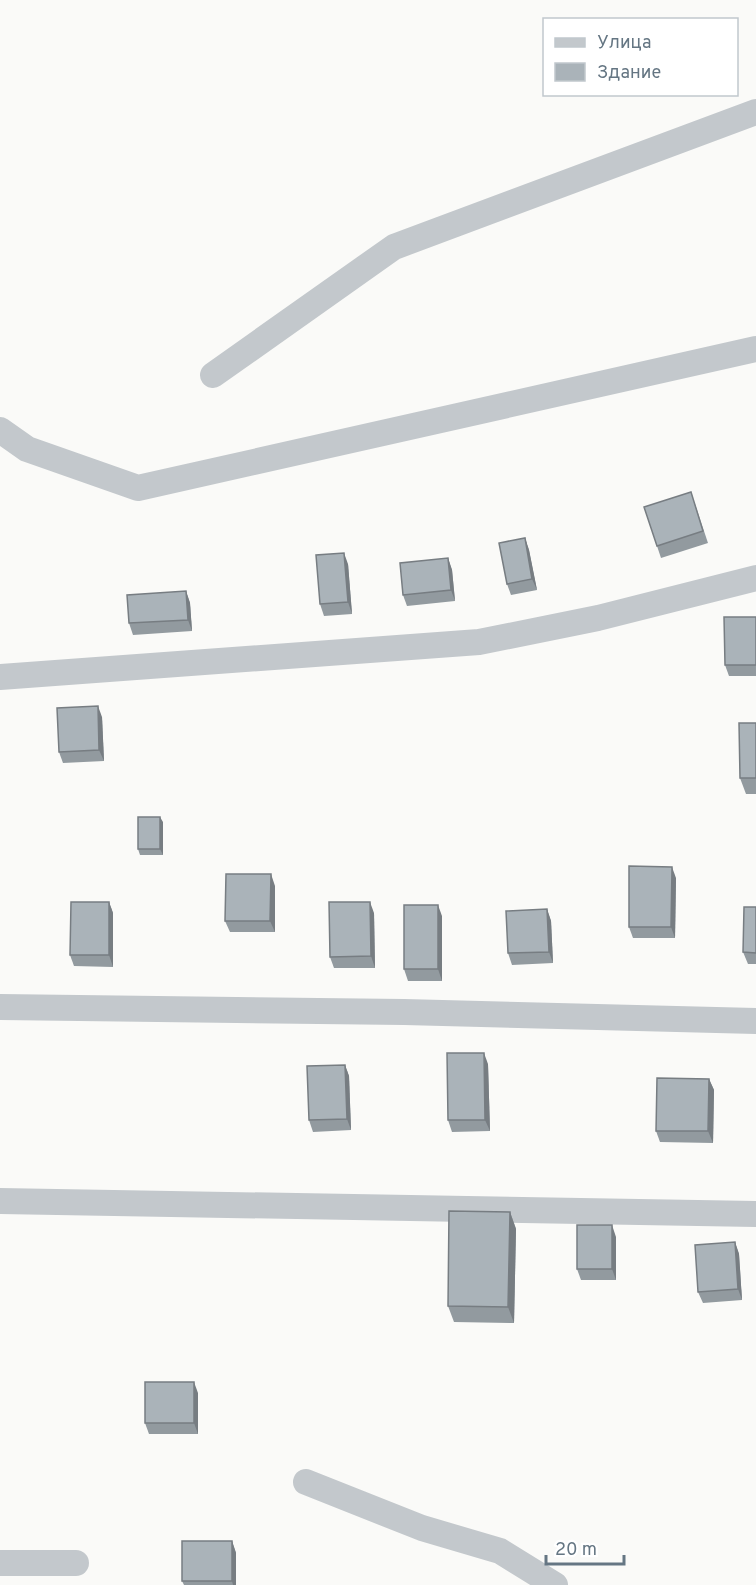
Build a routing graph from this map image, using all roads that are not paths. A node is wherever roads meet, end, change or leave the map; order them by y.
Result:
1 (756, 112) edge
2 (756, 349) edge
3 (213, 375) dead end
4 (0, 430) edge
5 (756, 578) edge
6 (0, 677) edge
7 (0, 1007) edge
8 (756, 1021) edge
9 (0, 1201) edge
10 (756, 1214) edge
11 (306, 1482) dead end
12 (0, 1563) edge
13 (76, 1563) dead end
14 (555, 1585) edge

1 - 3 street
2 - 4 street
5 - 6 street
7 - 8 street
9 - 10 street
11 - 14 street
12 - 13 street

